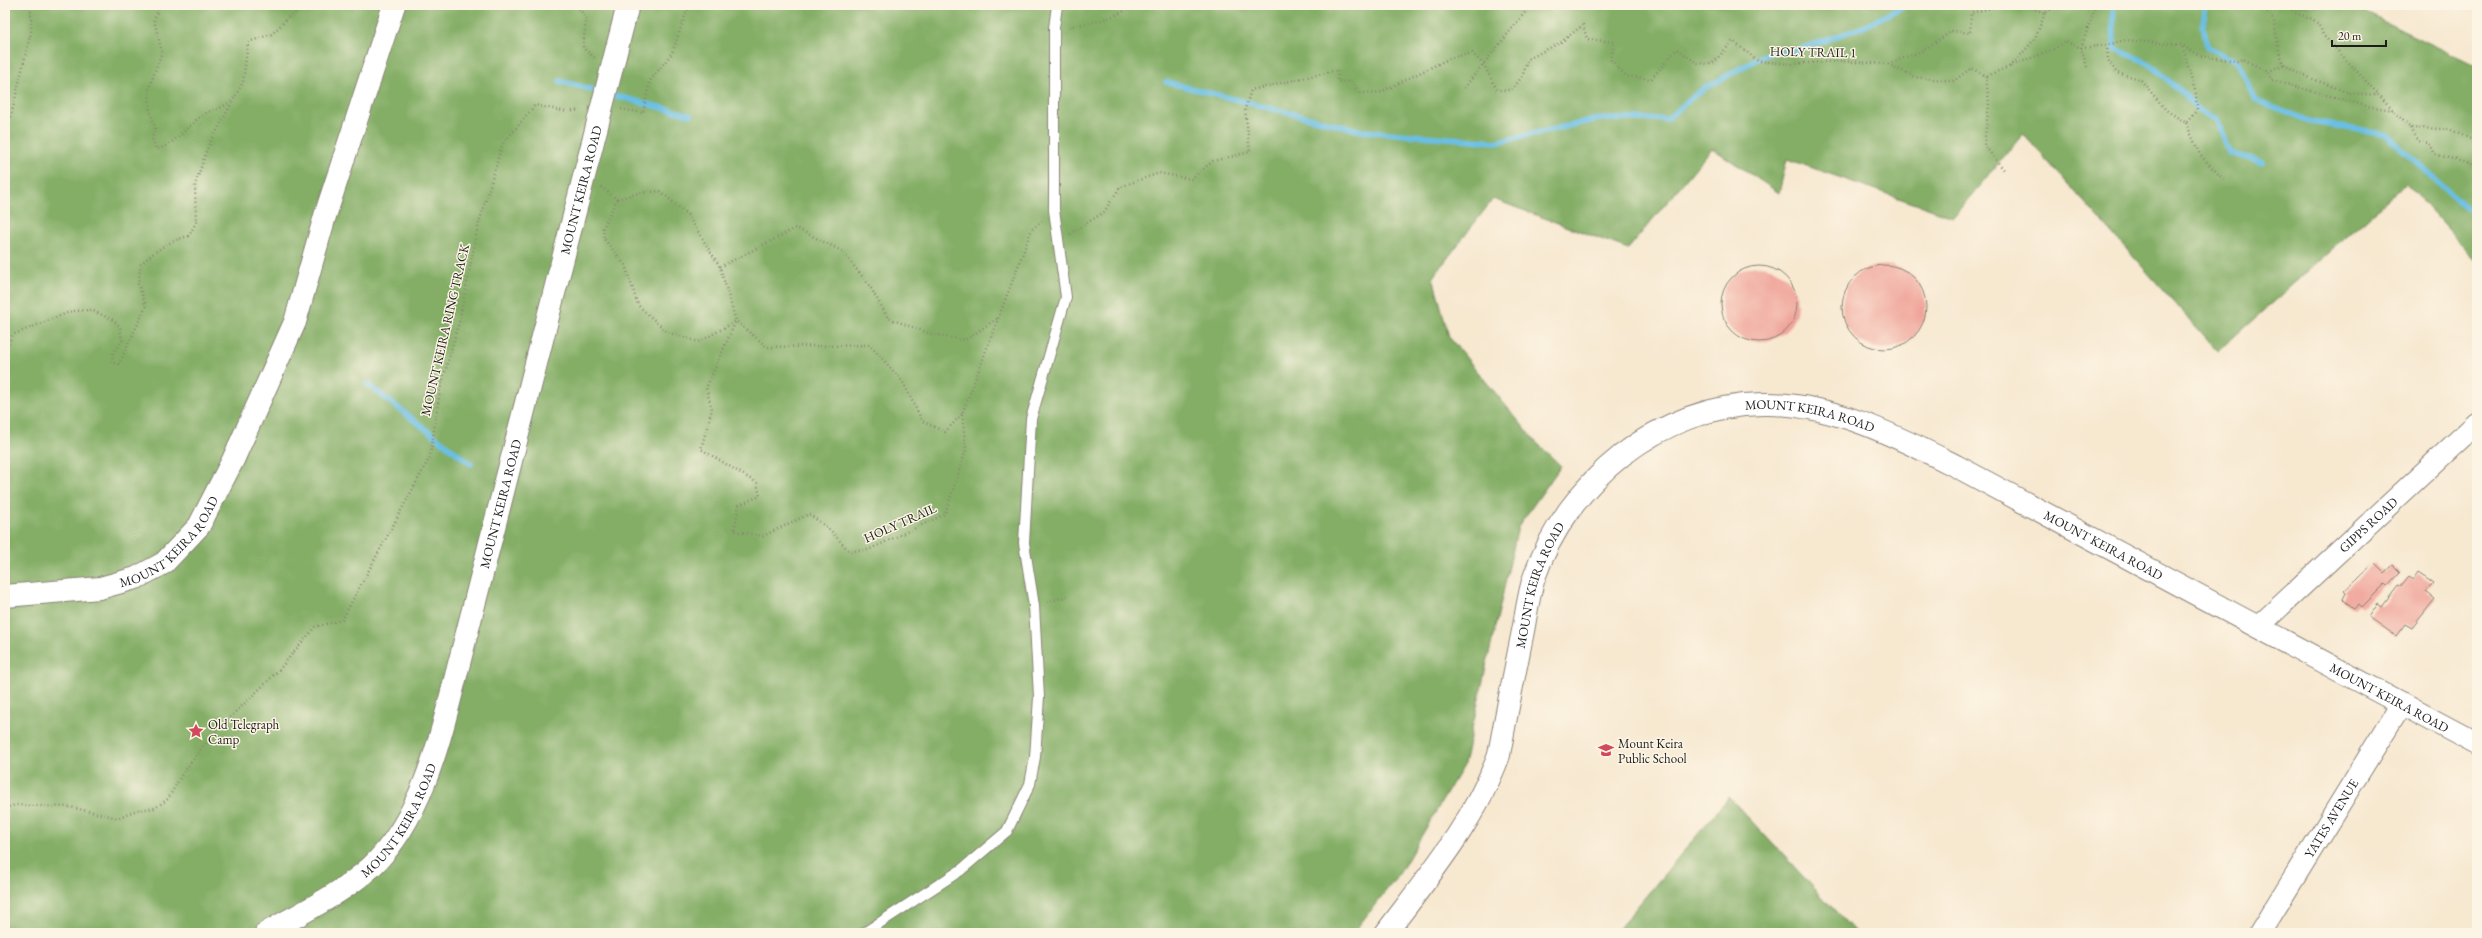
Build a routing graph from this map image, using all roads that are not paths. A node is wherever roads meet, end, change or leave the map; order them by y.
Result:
1 (394, 5) edge
2 (628, 5) edge
3 (1057, 5) edge
4 (2477, 423) edge
5 (5, 596) edge
6 (2259, 626) junction
7 (2402, 703) junction
8 (2477, 744) edge
9 (266, 933) edge
10 (864, 933) edge
11 (1386, 933) edge
12 (2260, 933) edge

1 - 5 main road, MOUNT KEIRA ROAD
2 - 9 main road, MOUNT KEIRA ROAD
3 - 10 lane
4 - 6 street, GIPPS ROAD
6 - 7 main road, MOUNT KEIRA ROAD
6 - 11 main road, MOUNT KEIRA ROAD
7 - 8 main road, MOUNT KEIRA ROAD
7 - 12 street, YATES AVENUE

